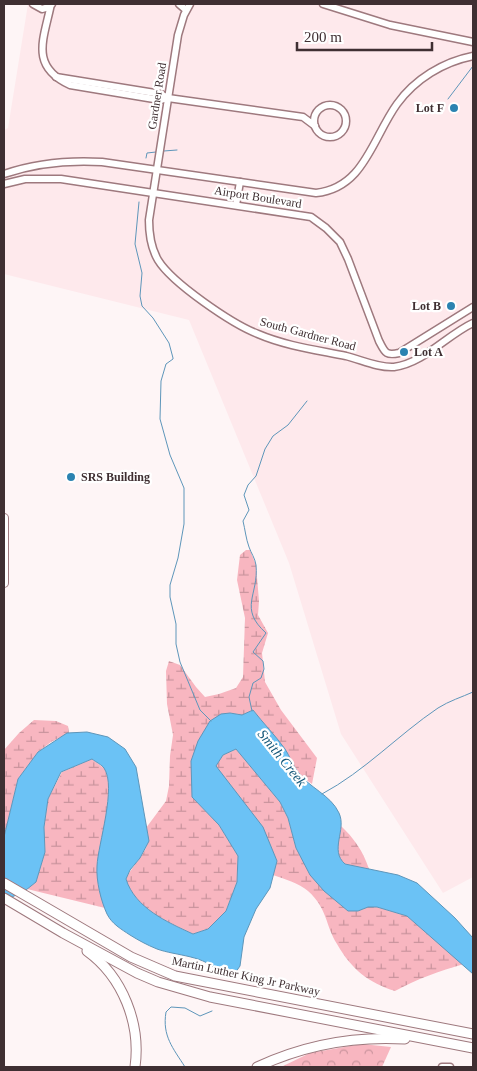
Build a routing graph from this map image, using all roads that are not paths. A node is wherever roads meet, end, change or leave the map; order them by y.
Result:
1 (52, 4) edge
2 (179, 4) edge
3 (323, 4) edge
4 (35, 6) edge
5 (189, 6) edge
6 (46, 23) junction
7 (473, 42) edge
8 (473, 56) edge
9 (168, 98) junction
10 (316, 113) junction
11 (303, 117) junction
12 (315, 126) junction
13 (157, 170) junction
14 (4, 174) edge
15 (240, 182) junction
16 (4, 184) edge
17 (153, 193) junction
18 (236, 205) junction
19 (473, 308) edge
20 (473, 323) edge
21 (4, 518) edge
22 (4, 583) edge
23 (4, 883) edge
24 (4, 898) edge
25 (63, 933) junction
26 (473, 1034) edge
27 (439, 1041) junction
28 (473, 1048) edge
29 (135, 1067) edge
30 (258, 1067) edge
31 (442, 1067) edge
32 (450, 1067) edge

1 - 4 street
1 - 6 street
2 - 5 street
3 - 7 street
4 - 6 street
5 - 9 street, Gardner Road
6 - 9 street
8 - 15 street, Airport Boulevard
9 - 11 street
9 - 13 street, Gardner Road
10 - 11 street
10 - 12 street
10 - 12 street
11 - 12 street
13 - 14 street, Airport Boulevard
13 - 15 street, Airport Boulevard
13 - 17 street, Gardner Road
15 - 18 street
16 - 17 street, Airport Boulevard
17 - 18 street, Airport Boulevard
17 - 20 street, South Gardner Road
18 - 19 street, Airport Boulevard
21 - 22 main road
23 - 26 highway, Martin Luther King Jr Parkway
24 - 25 highway, Martin Luther King Jr Parkway
25 - 27 highway, Martin Luther King Jr Parkway
25 - 29 highway
27 - 28 highway, Martin Luther King Jr Parkway
27 - 30 highway
31 - 32 street

